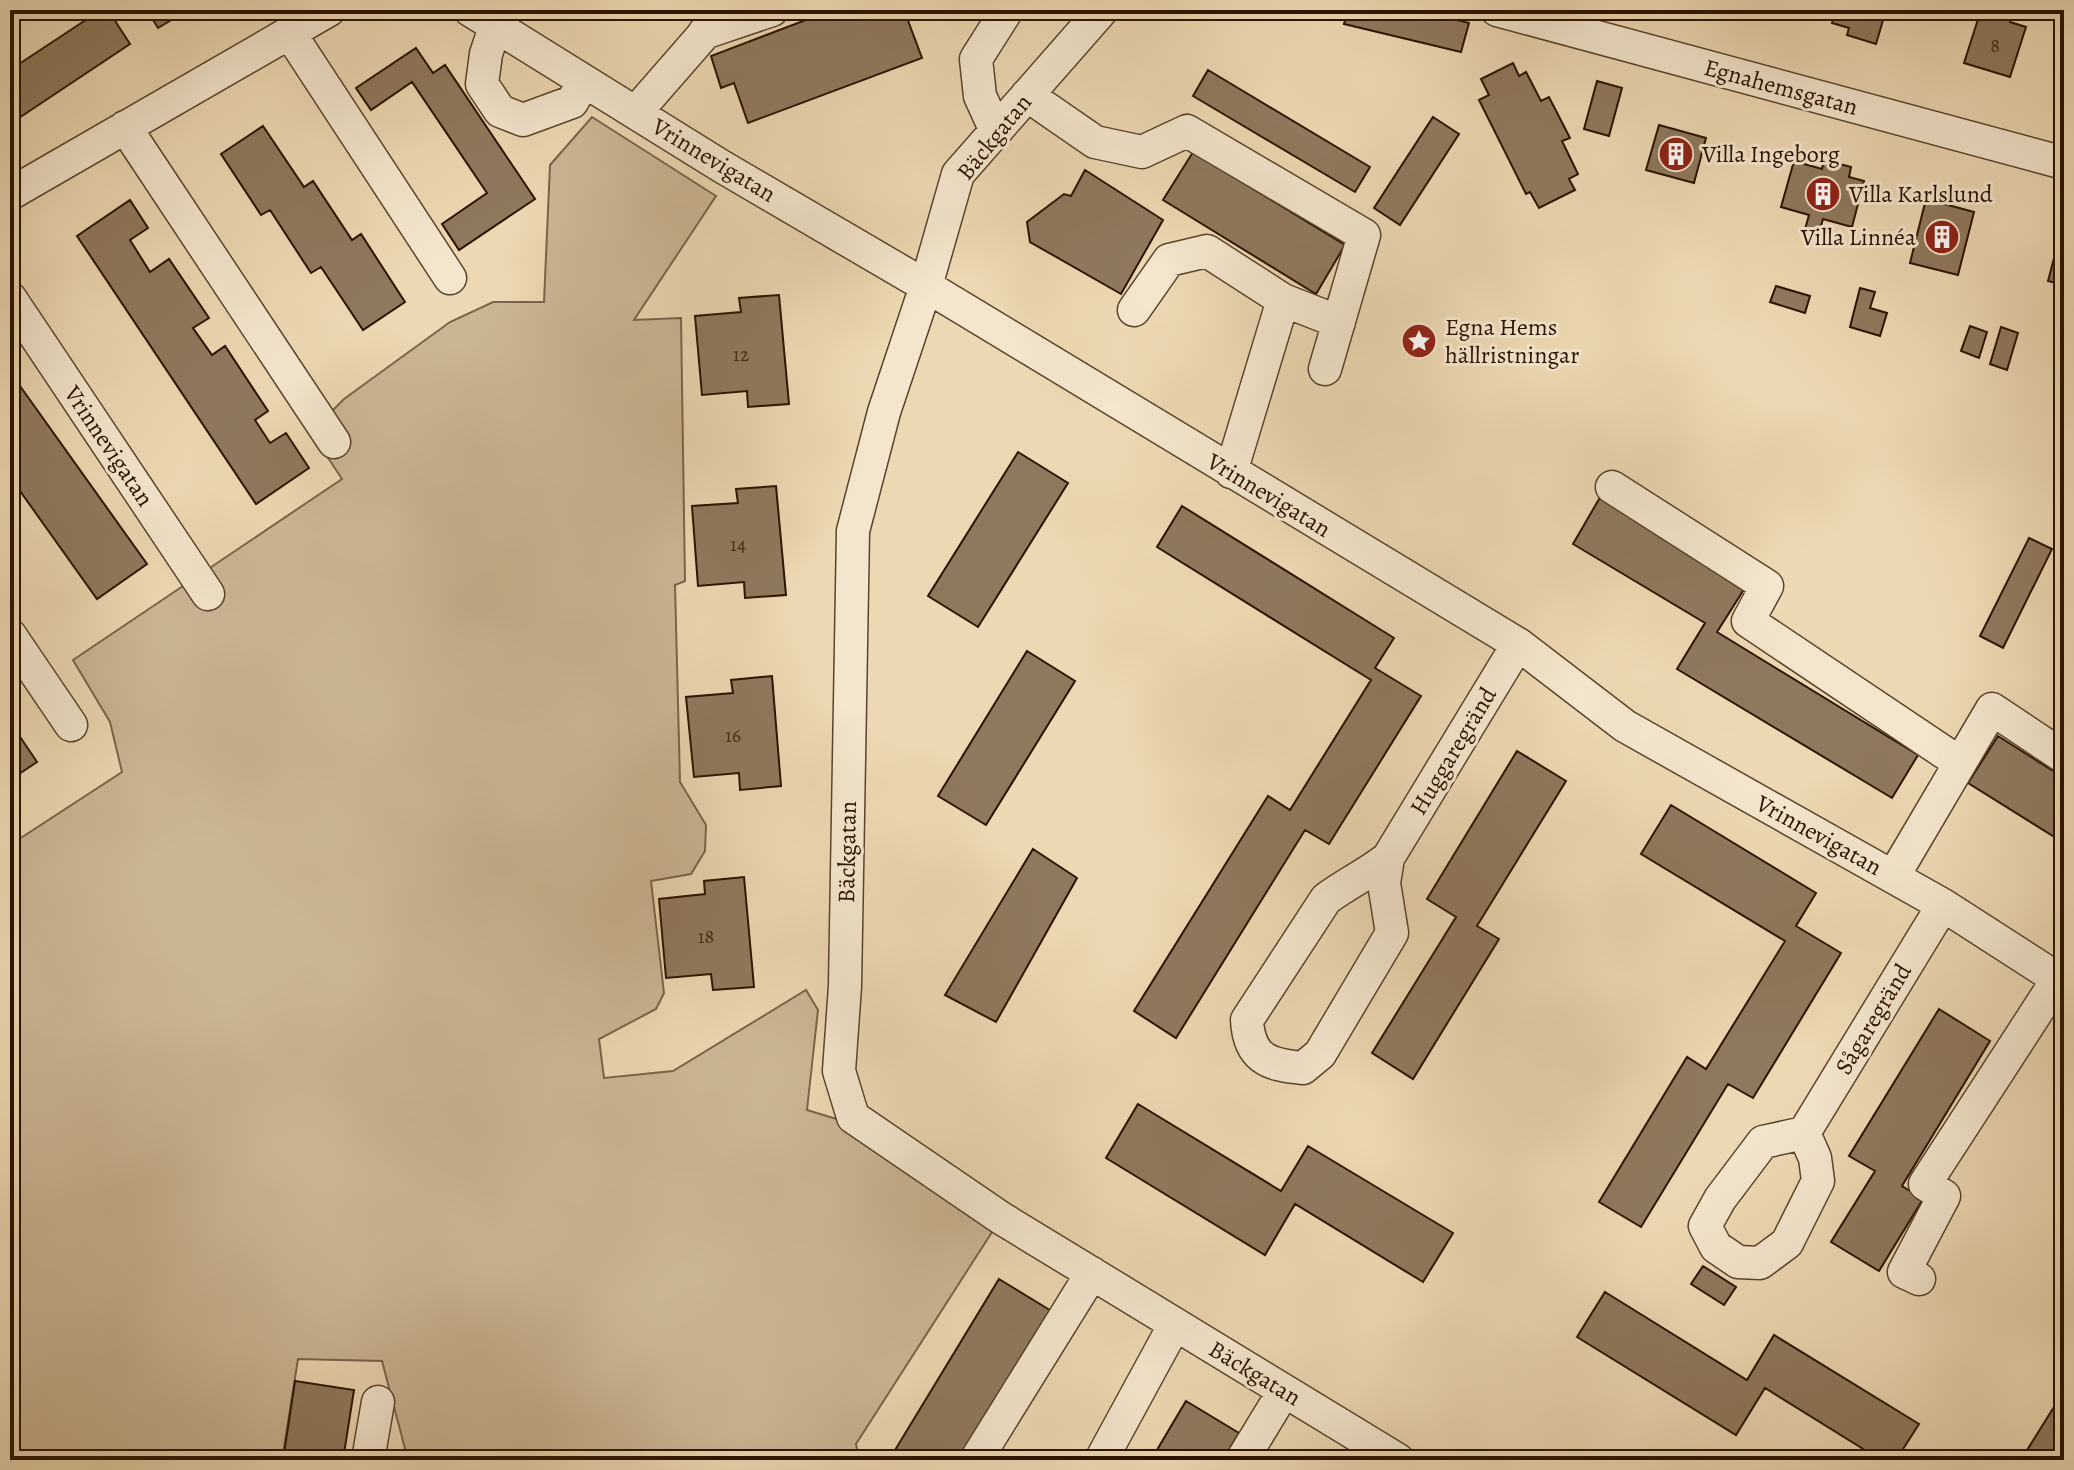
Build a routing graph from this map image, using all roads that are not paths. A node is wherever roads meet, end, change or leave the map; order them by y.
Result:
1 (329, 10) edge
2 (772, 10) edge
3 (1007, 10) edge
4 (1102, 10) edge
5 (1497, 10) edge
6 (482, 18) edge
7 (1568, 19) edge
8 (714, 22) edge
9 (289, 32) junction
10 (584, 81) junction
11 (1027, 95) junction
12 (636, 112) junction
13 (125, 127) junction
14 (995, 129) junction
15 (2064, 163) edge
16 (10, 194) edge
17 (450, 278) dead end
18 (926, 286) junction
19 (10, 298) edge
20 (1283, 300) junction
21 (1134, 310) dead end
22 (1339, 322) junction
23 (1325, 369) dead end
24 (334, 442) dead end
25 (1231, 472) junction
26 (1612, 487) dead end
27 (208, 594) dead end
28 (10, 635) edge
29 (1518, 644) junction
30 (71, 725) dead end
31 (2064, 757) edge
32 (1960, 763) junction
33 (1388, 858) junction
34 (1893, 877) junction
35 (1943, 905) junction
36 (2061, 981) edge
37 (1804, 1133) dead end
38 (1092, 1273) junction
39 (1919, 1279) dead end
40 (1175, 1324) junction
41 (1284, 1391) junction
42 (378, 1402) dead end
43 (1386, 1457) edge
44 (368, 1460) edge
45 (976, 1460) edge
46 (1101, 1460) edge
47 (1242, 1460) edge

1 - 9 street
2 - 8 street
3 - 14 street
4 - 11 street, Bäckgatan
5 - 7 street, Egnahemsgatan
6 - 10 street, Vrinnevigatan
6 - 10 street
7 - 15 street, Egnahemsgatan
8 - 12 street
9 - 13 street
9 - 17 street
10 - 12 street, Vrinnevigatan
11 - 14 street, Bäckgatan
11 - 22 street
12 - 18 street, Vrinnevigatan
13 - 16 street
13 - 24 street
14 - 18 street, Bäckgatan
18 - 25 street, Vrinnevigatan
18 - 38 street, Bäckgatan
19 - 27 street, Vrinnevigatan
20 - 21 street
20 - 22 street
20 - 25 street
22 - 23 street
25 - 29 street, Vrinnevigatan
26 - 32 street
28 - 30 street
29 - 33 street, Huggaregränd
29 - 34 street, Vrinnevigatan
31 - 32 street
32 - 34 street
33 - 33 street, Huggaregränd
34 - 35 street, Vrinnevigatan
35 - 36 street, Vrinnevigatan
35 - 37 street, Sågaregränd
36 - 39 street
38 - 40 street, Bäckgatan
38 - 45 street
40 - 41 street, Bäckgatan
40 - 46 street
41 - 43 street, Bäckgatan
41 - 47 street
42 - 44 street

